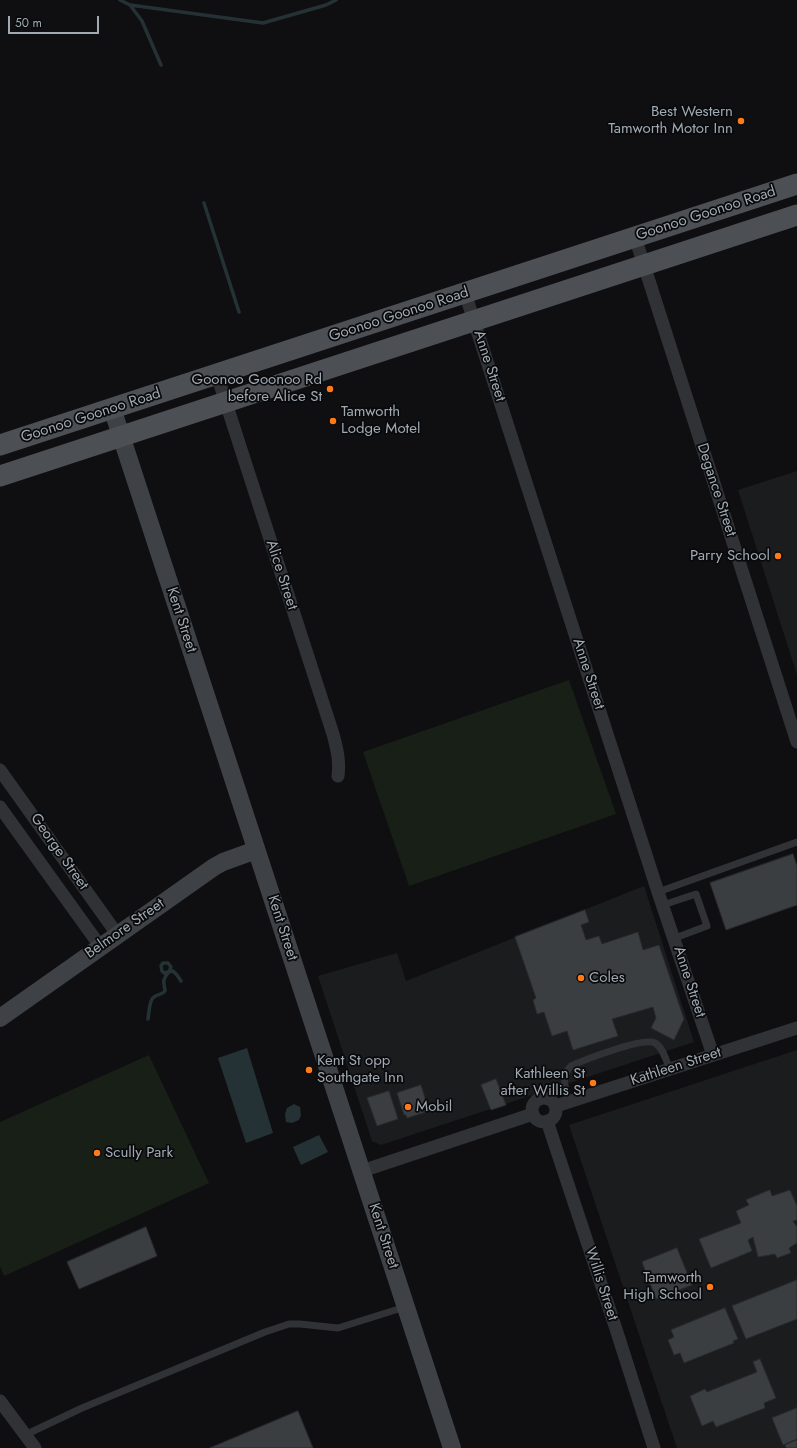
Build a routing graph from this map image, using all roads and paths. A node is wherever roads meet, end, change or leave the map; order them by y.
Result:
1 (797, 184) edge
2 (797, 215) edge
3 (635, 237) junction
4 (644, 266) junction
5 (465, 293) junction
6 (474, 321) junction
7 (217, 374) junction
8 (226, 402) junction
9 (112, 408) junction
10 (121, 436) junction
11 (0, 445) edge
12 (0, 476) edge
13 (797, 742) edge
14 (0, 770) edge
15 (338, 776) dead end
16 (0, 807) edge
17 (797, 842) edge
18 (256, 850) junction
19 (658, 892) junction
20 (663, 905) junction
21 (117, 934) junction
22 (675, 938) junction
23 (100, 946) junction
24 (0, 1018) edge
25 (797, 1028) edge
26 (713, 1055) junction
27 (670, 1070) junction
28 (569, 1102) junction
29 (556, 1106) junction
30 (533, 1114) junction
31 (547, 1122) junction
32 (362, 1171) junction
33 (406, 1307) junction
34 (0, 1401) edge
35 (25, 1435) junction
36 (34, 1448) edge
37 (452, 1448) edge
38 (654, 1448) edge

1 - 3 main road, Goonoo Goonoo Road
2 - 4 main road, Goonoo Goonoo Road
3 - 4 street, Degance Street
3 - 5 main road, Goonoo Goonoo Road
4 - 6 main road, Goonoo Goonoo Road
4 - 13 street, Degance Street
5 - 6 street, Anne Street
5 - 7 main road, Goonoo Goonoo Road
6 - 8 main road, Goonoo Goonoo Road
6 - 19 street, Anne Street
7 - 8 street, Alice Street
7 - 9 main road, Goonoo Goonoo Road
8 - 10 main road, Goonoo Goonoo Road
8 - 15 street, Alice Street
9 - 10 street, Kent Street
9 - 11 main road, Goonoo Goonoo Road
10 - 12 main road, Goonoo Goonoo Road
10 - 18 street, Kent Street
14 - 21 street, George Street
16 - 23 street, George Street
17 - 19 lane
18 - 21 street, Belmore Street
18 - 32 street, Kent Street
19 - 20 street, Anne Street
20 - 22 street, Anne Street
20 - 22 lane
21 - 23 street, Belmore Street
22 - 26 street, Anne Street
23 - 24 street, Belmore Street
25 - 26 street, Kathleen Street
26 - 27 street, Kathleen Street
27 - 28 street, Kathleen Street
27 - 28 lane
28 - 29 street, Kathleen Street
29 - 30 street
29 - 31 street
30 - 31 street
30 - 32 street
31 - 38 street, Willis Street
32 - 33 street, Kent Street
33 - 35 lane
33 - 37 street, Kent Street
34 - 35 street
35 - 36 street

